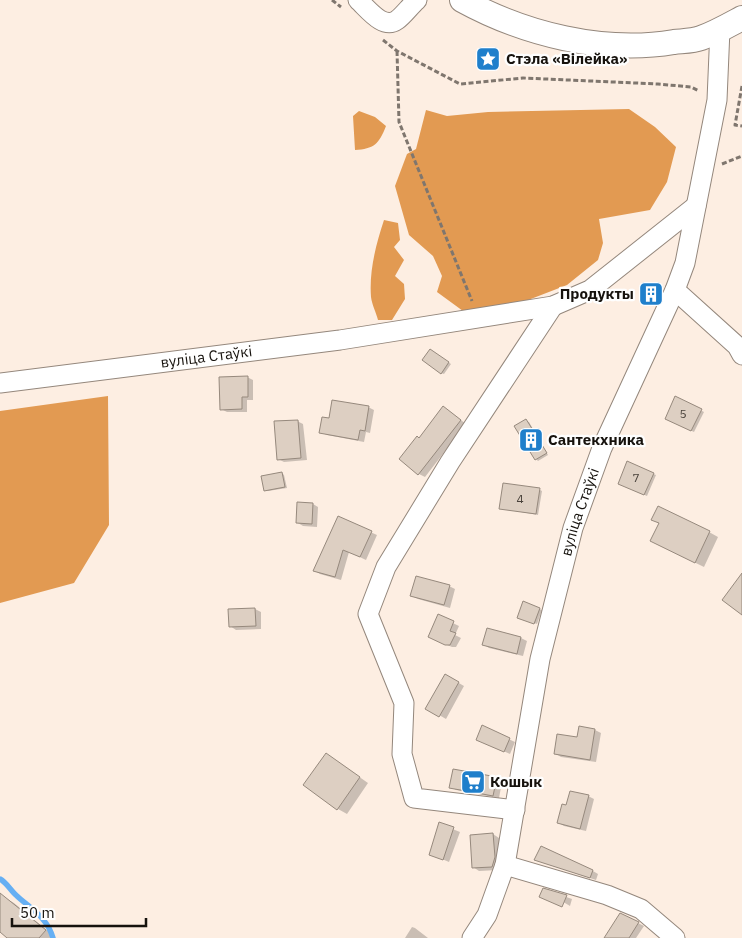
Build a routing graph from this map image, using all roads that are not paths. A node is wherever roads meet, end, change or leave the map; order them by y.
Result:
1 (417, 0) edge
2 (462, 0) edge
3 (352, 6) edge
4 (742, 18) edge
5 (720, 29) junction
6 (696, 206) junction
7 (675, 290) junction
8 (553, 306) junction
9 (742, 355) edge
10 (0, 383) edge
11 (515, 810) junction
12 (505, 865) junction
13 (472, 938) edge
14 (675, 938) edge

1 - 3 street
2 - 5 main road
4 - 5 main road
5 - 6 street
6 - 7 street, вуліца Стаўкі
6 - 8 street, вуліца Стаўкі
7 - 9 street
7 - 11 street, вуліца Стаўкі
8 - 10 street, вуліца Стаўкі
8 - 11 street
11 - 12 street, вуліца Стаўкі
12 - 13 street, вуліца Стаўкі
12 - 14 street

